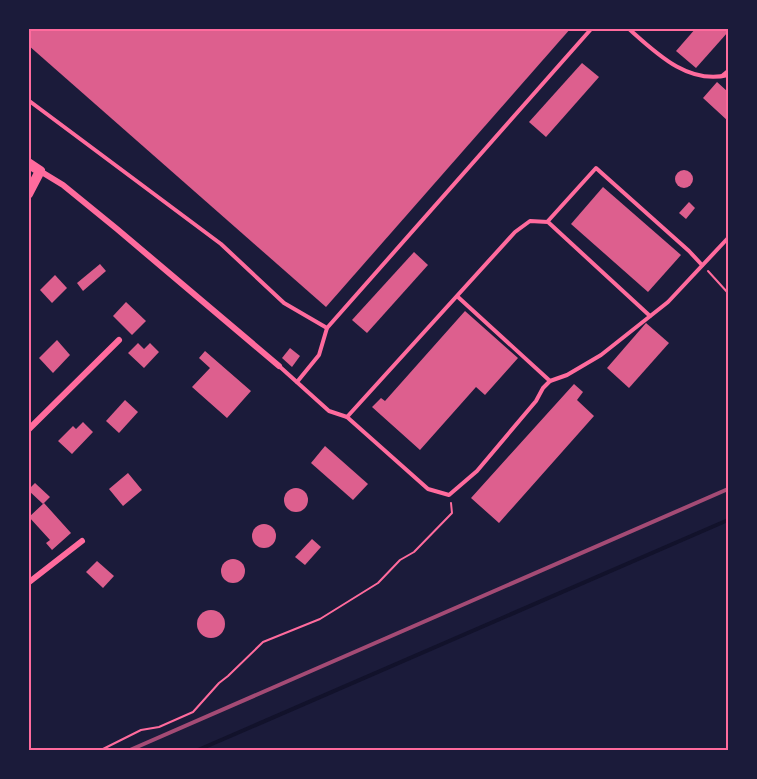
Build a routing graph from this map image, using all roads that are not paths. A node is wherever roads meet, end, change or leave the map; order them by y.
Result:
1 (592, 28) edge
2 (628, 28) edge
3 (729, 73) edge
4 (28, 93) edge
5 (30, 101) edge
6 (28, 163) edge
7 (40, 171) junction
8 (28, 194) edge
9 (548, 222) junction
10 (729, 238) edge
11 (702, 265) junction
12 (458, 297) junction
13 (650, 316) junction
14 (327, 328) junction
15 (119, 340) dead end
16 (279, 366) joint
17 (550, 381) junction
18 (297, 382) junction
19 (347, 417) junction
20 (28, 430) edge
21 (82, 541) dead end
22 (29, 582) edge

1 - 14 lane
2 - 3 lane
4 - 5 lane
5 - 14 lane
6 - 7 street
7 - 8 street
7 - 16 street
9 - 11 lane
9 - 12 lane
9 - 13 lane
10 - 11 lane
11 - 13 lane
12 - 17 lane
12 - 19 lane
13 - 17 lane
14 - 18 lane
15 - 20 street
16 - 18 lane
17 - 19 lane
18 - 19 lane
21 - 22 street

